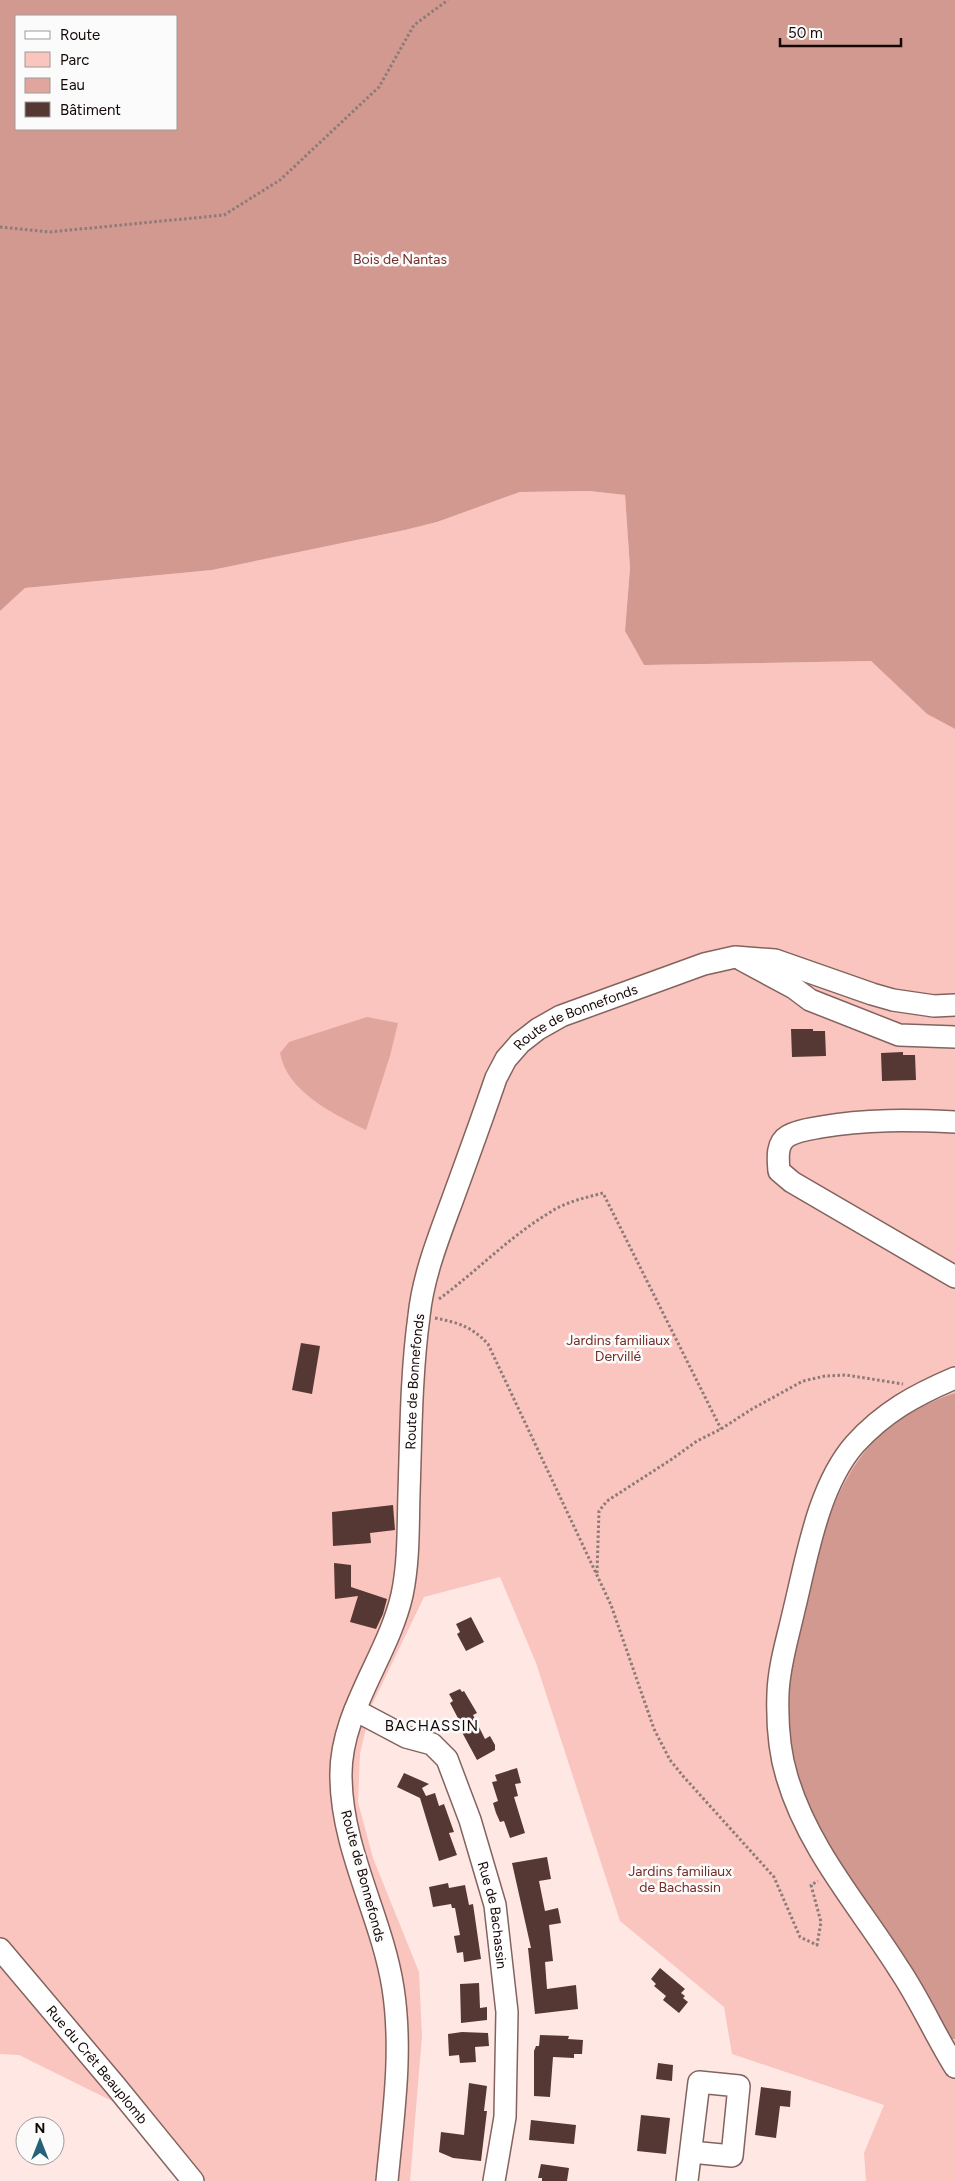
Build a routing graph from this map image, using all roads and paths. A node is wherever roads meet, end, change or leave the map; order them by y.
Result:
1 (448, 0) edge
2 (0, 227) edge
3 (735, 957) junction
4 (955, 1005) edge
5 (955, 1037) edge
6 (955, 1122) edge
7 (955, 1277) edge
8 (419, 1314) junction
9 (955, 1378) edge
10 (922, 1392) junction
11 (722, 1429) junction
12 (597, 1573) junction
13 (355, 1710) junction
14 (833, 1871) junction
15 (0, 1949) edge
16 (955, 2067) edge
17 (691, 2152) dead end
18 (193, 2181) edge
19 (387, 2181) edge
20 (494, 2181) edge
21 (687, 2181) edge

1 - 2 path
3 - 4 street, Route de Bonnefonds
3 - 5 street
3 - 8 street, Route de Bonnefonds
6 - 7 street
8 - 11 path
8 - 12 path
8 - 13 street, Route de Bonnefonds
9 - 10 street
10 - 11 path
10 - 14 street
11 - 12 path
12 - 14 path
13 - 19 street, Route de Bonnefonds
13 - 20 street, Rue de Bachassin
14 - 16 street
15 - 18 street, Rue du Crêt Beauplomb
17 - 21 street

